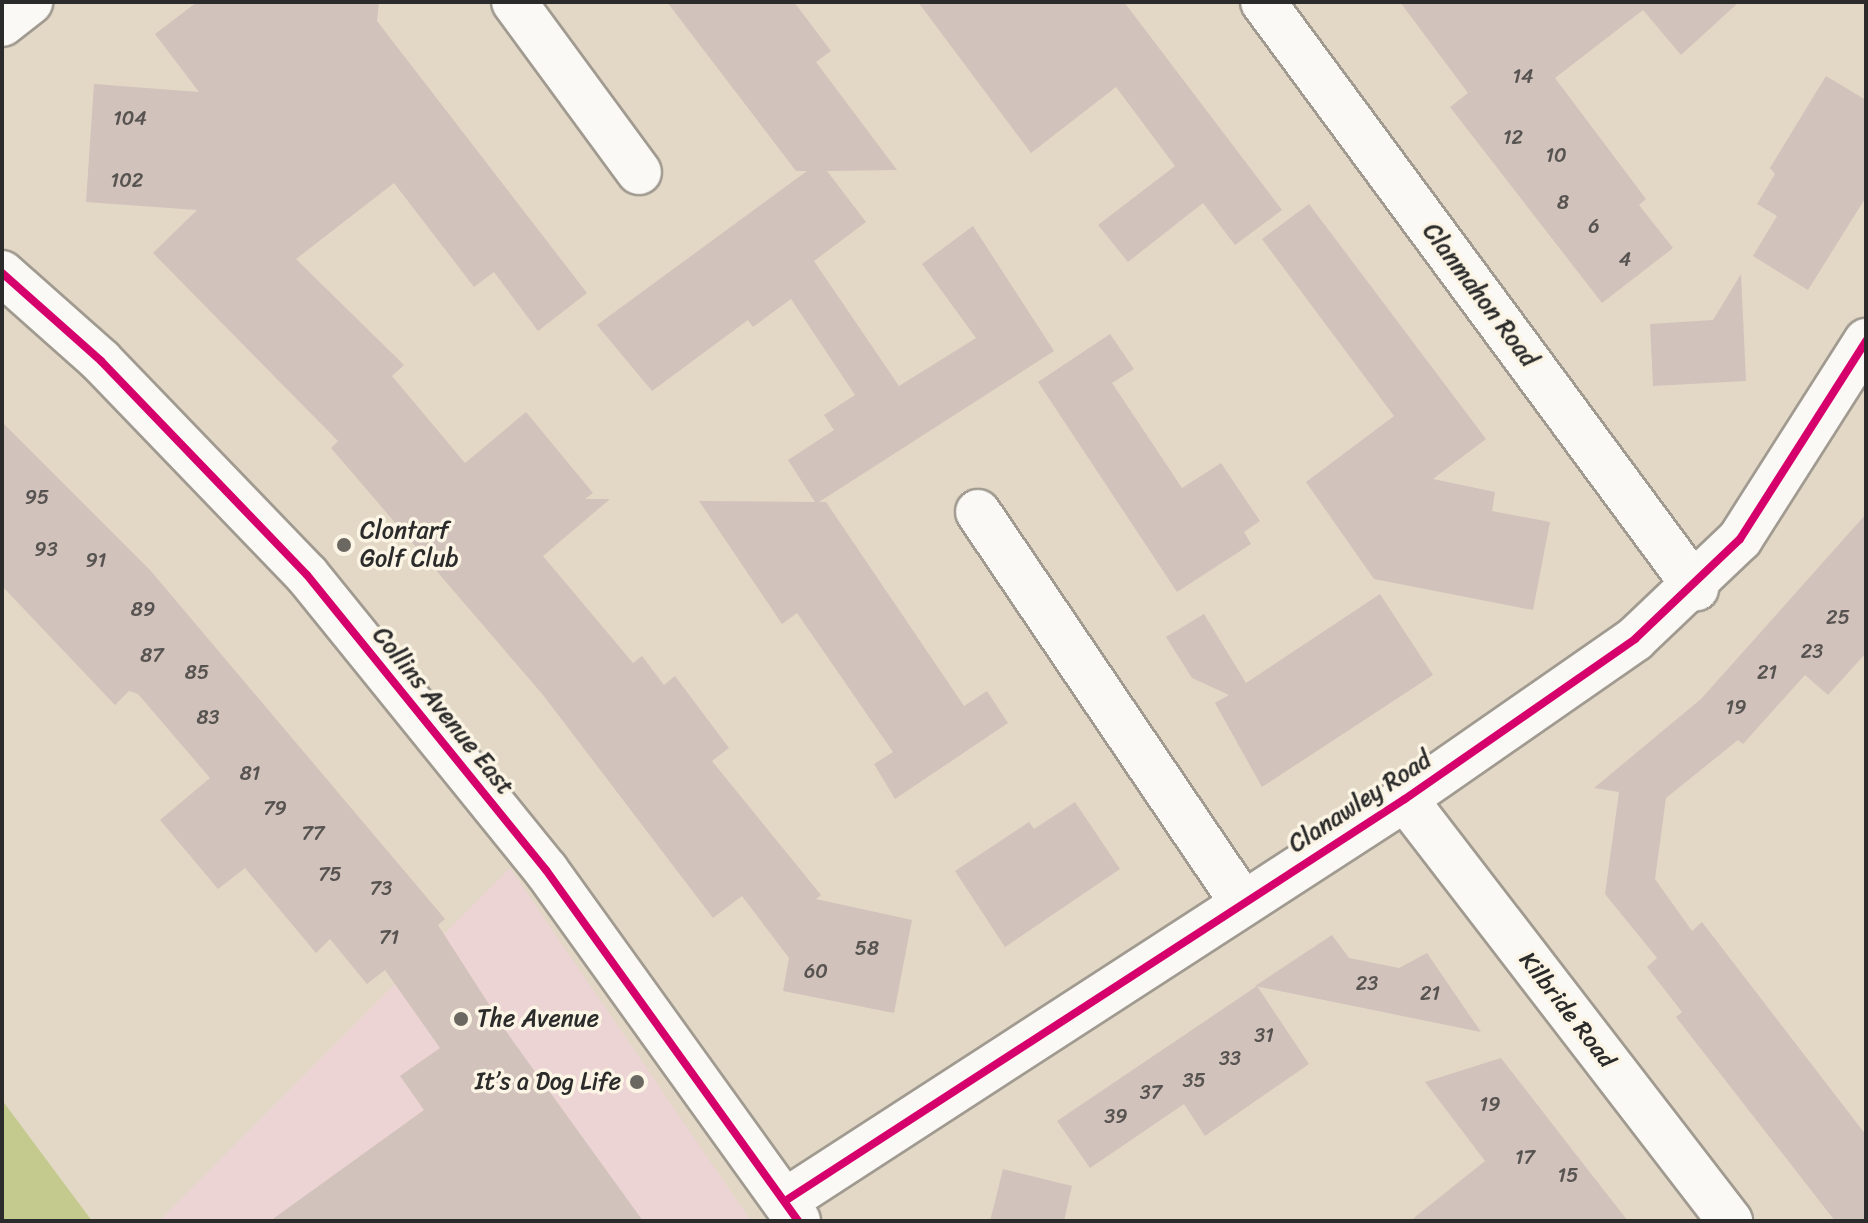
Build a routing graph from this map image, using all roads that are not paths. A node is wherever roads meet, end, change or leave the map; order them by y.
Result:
1 (30, 2) edge
2 (514, 2) edge
3 (1263, 2) edge
4 (2, 24) edge
5 (639, 172) dead end
6 (2, 273) edge
7 (1866, 341) edge
8 (978, 512) dead end
9 (1696, 588) junction
10 (1405, 799) junction
11 (1241, 901) junction
12 (792, 1211) edge
13 (1730, 1221) edge

1 - 4 street
2 - 5 street
3 - 9 street, Clanmahon Road
6 - 12 street, Collins Avenue East
7 - 9 street, Clanawley Road
8 - 11 street
9 - 10 street, Clanawley Road
10 - 11 street, Clanawley Road
10 - 13 street, Kilbride Road
11 - 12 street, Clanawley Road

